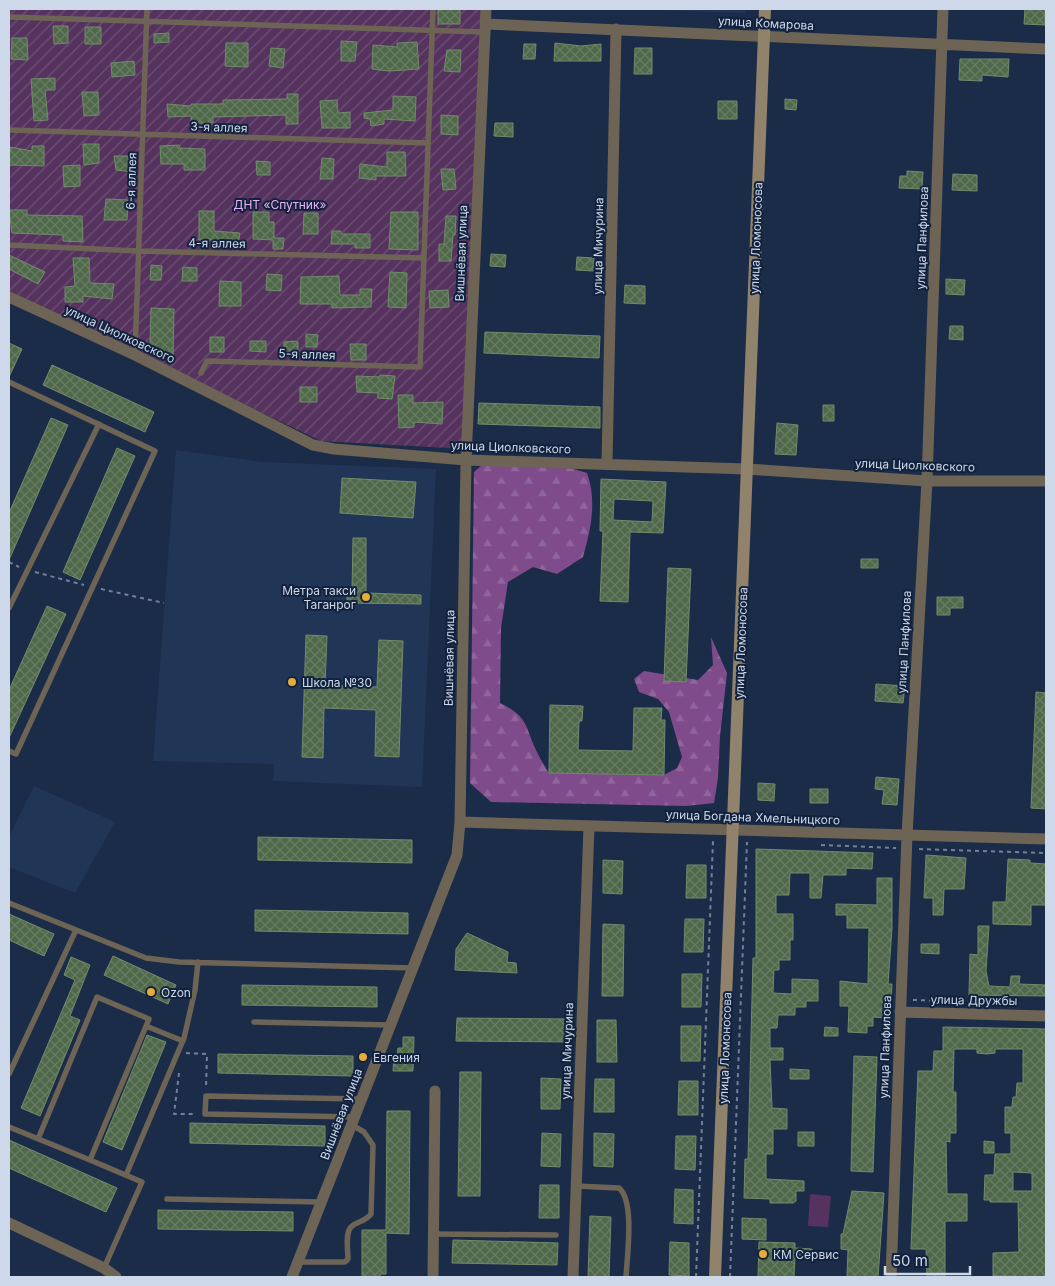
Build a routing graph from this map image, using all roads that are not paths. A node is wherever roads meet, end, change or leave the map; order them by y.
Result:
1 (147, 9) edge
2 (432, 9) edge
3 (486, 9) edge
4 (765, 9) edge
5 (943, 9) edge
6 (9, 16) edge
7 (147, 20) junction
8 (484, 28) junction
9 (616, 29) junction
10 (432, 32) junction
11 (764, 38) junction
12 (942, 45) junction
13 (1046, 49) edge
14 (9, 130) edge
15 (143, 134) junction
16 (428, 143) junction
17 (9, 245) edge
18 (138, 251) junction
19 (424, 258) junction
20 (9, 296) edge
21 (135, 355) junction
22 (201, 373) dead end
23 (9, 382) edge
24 (99, 424) junction
25 (466, 460) junction
26 (607, 464) junction
27 (747, 469) junction
28 (927, 481) junction
29 (1046, 481) edge
30 (9, 608) edge
31 (9, 751) edge
32 (460, 822) junction
33 (589, 826) junction
34 (734, 830) junction
35 (906, 835) junction
36 (1046, 839) edge
37 (9, 903) edge
38 (76, 930) junction
39 (198, 962) junction
40 (414, 968) junction
41 (900, 1012) junction
42 (1046, 1016) edge
43 (254, 1022) dead end
44 (391, 1025) junction
45 (146, 1026) junction
46 (183, 1041) junction
47 (9, 1074) edge
48 (435, 1091) dead end
49 (361, 1100) junction
50 (353, 1121) junction
51 (9, 1127) edge
52 (38, 1139) junction
53 (90, 1160) junction
54 (126, 1175) junction
55 (576, 1186) junction
56 (167, 1199) dead end
57 (322, 1202) junction
58 (9, 1223) edge
59 (433, 1234) junction
60 (556, 1235) dead end
61 (298, 1262) junction
62 (104, 1268) junction
63 (116, 1277) edge
64 (292, 1277) edge
65 (433, 1277) edge
66 (573, 1277) edge
67 (626, 1277) edge
68 (715, 1277) edge
69 (891, 1277) edge

1 - 7 lane, 6-я аллея
2 - 10 lane
3 - 8 street, Вишнёвая улица
4 - 11 street, улица Ломоносова
5 - 12 street, улица Панфилова
6 - 7 lane
7 - 10 lane
7 - 15 lane, 6-я аллея
8 - 9 street, улица Комарова
8 - 10 lane
8 - 25 street, Вишнёвая улица
9 - 11 street, улица Комарова
9 - 26 street, улица Мичурина
10 - 16 lane
11 - 12 street, улица Комарова
11 - 27 street, улица Ломоносова
12 - 13 street, улица Комарова
12 - 28 street, улица Панфилова
14 - 15 lane, 3-я аллея
15 - 16 lane, 3-я аллея
15 - 18 lane, 6-я аллея
16 - 19 lane
17 - 18 lane, 4-я аллея
18 - 19 lane, 4-я аллея
18 - 21 lane, 6-я аллея
19 - 22 lane, 5-я аллея
20 - 21 street, улица Циолковского
21 - 25 street, улица Циолковского
23 - 24 lane
24 - 30 lane
24 - 31 lane
25 - 26 street, улица Циолковского
25 - 32 street, Вишнёвая улица
26 - 27 street, улица Циолковского
27 - 28 street, улица Циолковского
27 - 34 street, улица Ломоносова
28 - 29 street, улица Циолковского
28 - 35 street, улица Панфилова
32 - 33 street, улица Богдана Хмельницкого
32 - 40 street, Вишнёвая улица
33 - 34 street, улица Богдана Хмельницкого
33 - 55 street, улица Мичурина
34 - 35 street, улица Богдана Хмельницкого
34 - 68 street, улица Ломоносова
35 - 36 street, улица Богдана Хмельницкого
35 - 41 street, улица Панфилова
37 - 38 lane
38 - 39 lane
38 - 47 lane
39 - 40 lane
39 - 46 lane
40 - 44 street, Вишнёвая улица
41 - 42 street, улица Дружбы
41 - 69 street, улица Панфилова
43 - 44 lane
44 - 49 street, Вишнёвая улица
45 - 46 lane
45 - 52 lane
45 - 53 lane
46 - 54 lane
48 - 59 street
49 - 50 street, Вишнёвая улица
49 - 50 lane
50 - 57 street, Вишнёвая улица
50 - 61 lane
51 - 52 lane
52 - 53 lane
53 - 54 lane
54 - 62 lane
55 - 66 street, улица Мичурина
55 - 67 lane
56 - 57 lane
57 - 61 street, Вишнёвая улица
58 - 62 street
59 - 60 lane
59 - 65 street
61 - 64 street, Вишнёвая улица
62 - 63 street

